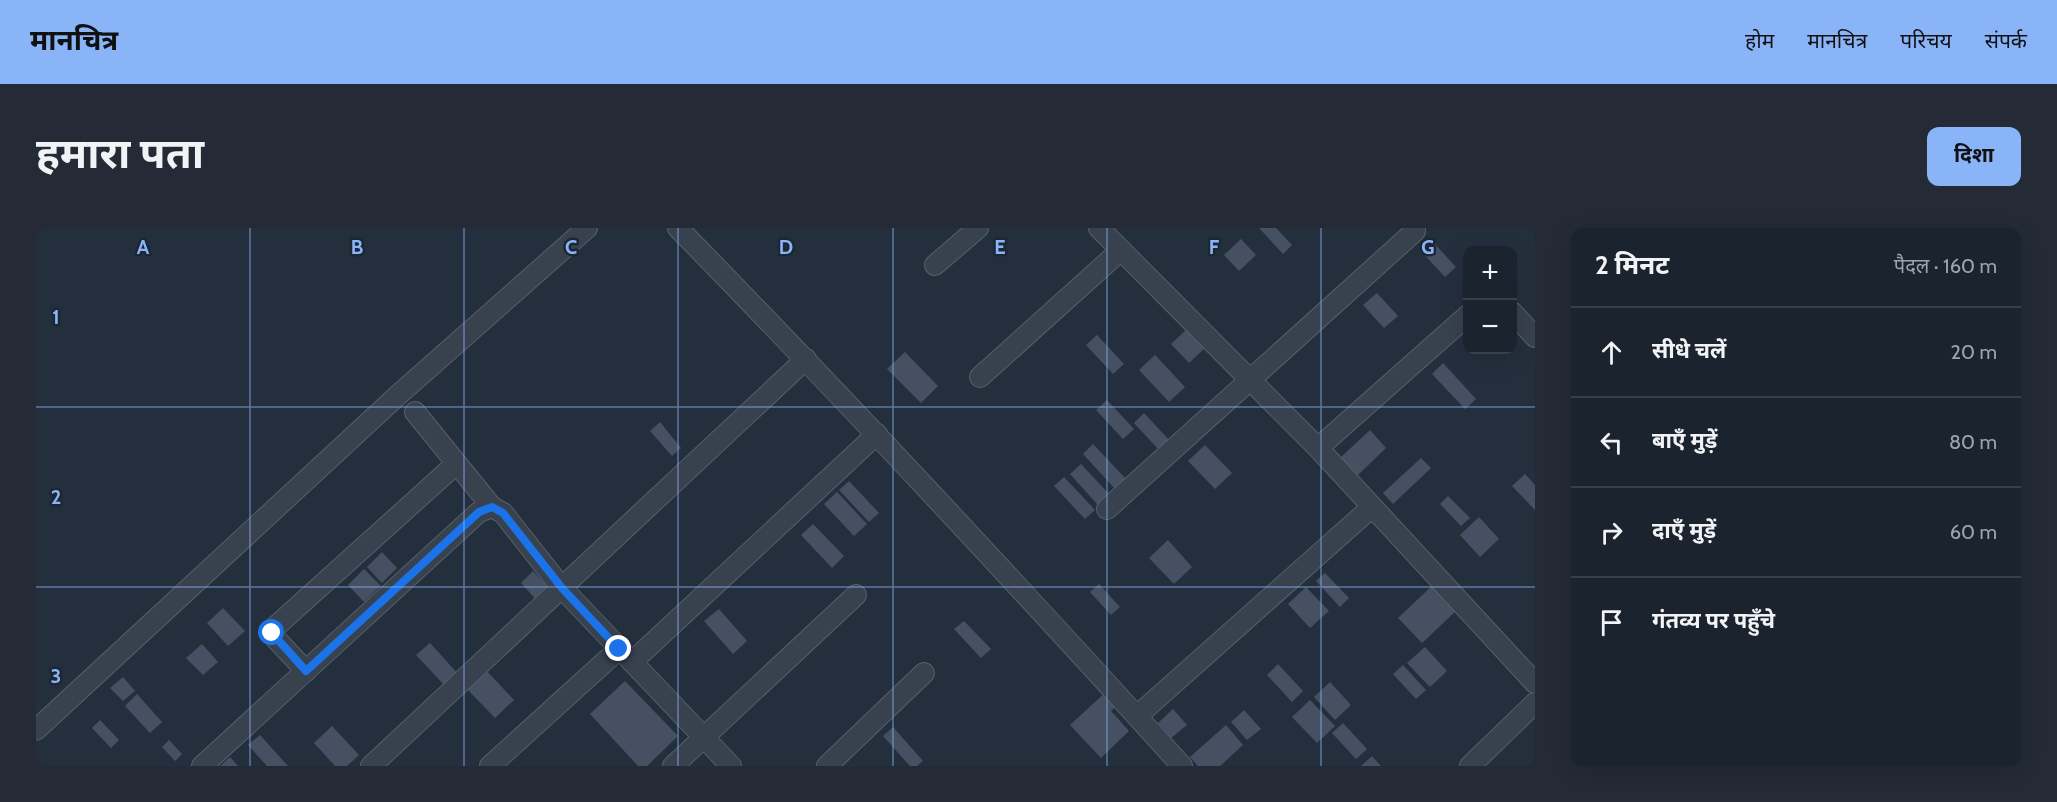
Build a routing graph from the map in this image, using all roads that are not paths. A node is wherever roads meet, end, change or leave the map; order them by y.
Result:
1 (587, 228) edge
2 (678, 228) edge
3 (978, 228) edge
4 (1099, 228) edge
5 (1415, 231) dead end
6 (1121, 250) junction
7 (935, 265) dead end
8 (1517, 317) edge
9 (1463, 319) edge
10 (1535, 337) edge
11 (806, 359) junction
12 (980, 377) dead end
13 (1251, 380) junction
14 (416, 412) dead end
15 (877, 435) junction
16 (1318, 448) junction
17 (456, 464) junction
18 (492, 507) junction
19 (1372, 507) junction
20 (1107, 509) dead end
21 (562, 588) junction
22 (856, 595) dead end
23 (626, 656) junction
24 (306, 671) junction
25 (924, 673) dead end
26 (1535, 683) edge
27 (1533, 710) edge
28 (1137, 716) junction
29 (36, 730) edge
30 (704, 738) junction
31 (377, 764) edge
32 (202, 766) edge
33 (490, 766) edge
34 (673, 766) edge
35 (731, 766) edge
36 (827, 766) edge
37 (1182, 766) edge
38 (1470, 766) edge

1 - 29 street
2 - 11 street
3 - 7 street
4 - 6 street
5 - 13 street
6 - 12 street
6 - 13 street
8 - 10 street
9 - 16 street
11 - 15 street
11 - 21 street
13 - 16 street
13 - 20 street
14 - 17 street
15 - 23 street
15 - 28 street
16 - 19 street
17 - 18 street
17 - 24 street
18 - 21 street
18 - 24 street
19 - 26 street
19 - 28 street
21 - 23 street
21 - 31 street
22 - 30 street
23 - 30 street
23 - 33 street
24 - 32 street
25 - 36 street
27 - 38 street
28 - 37 street
30 - 34 street
30 - 35 street

